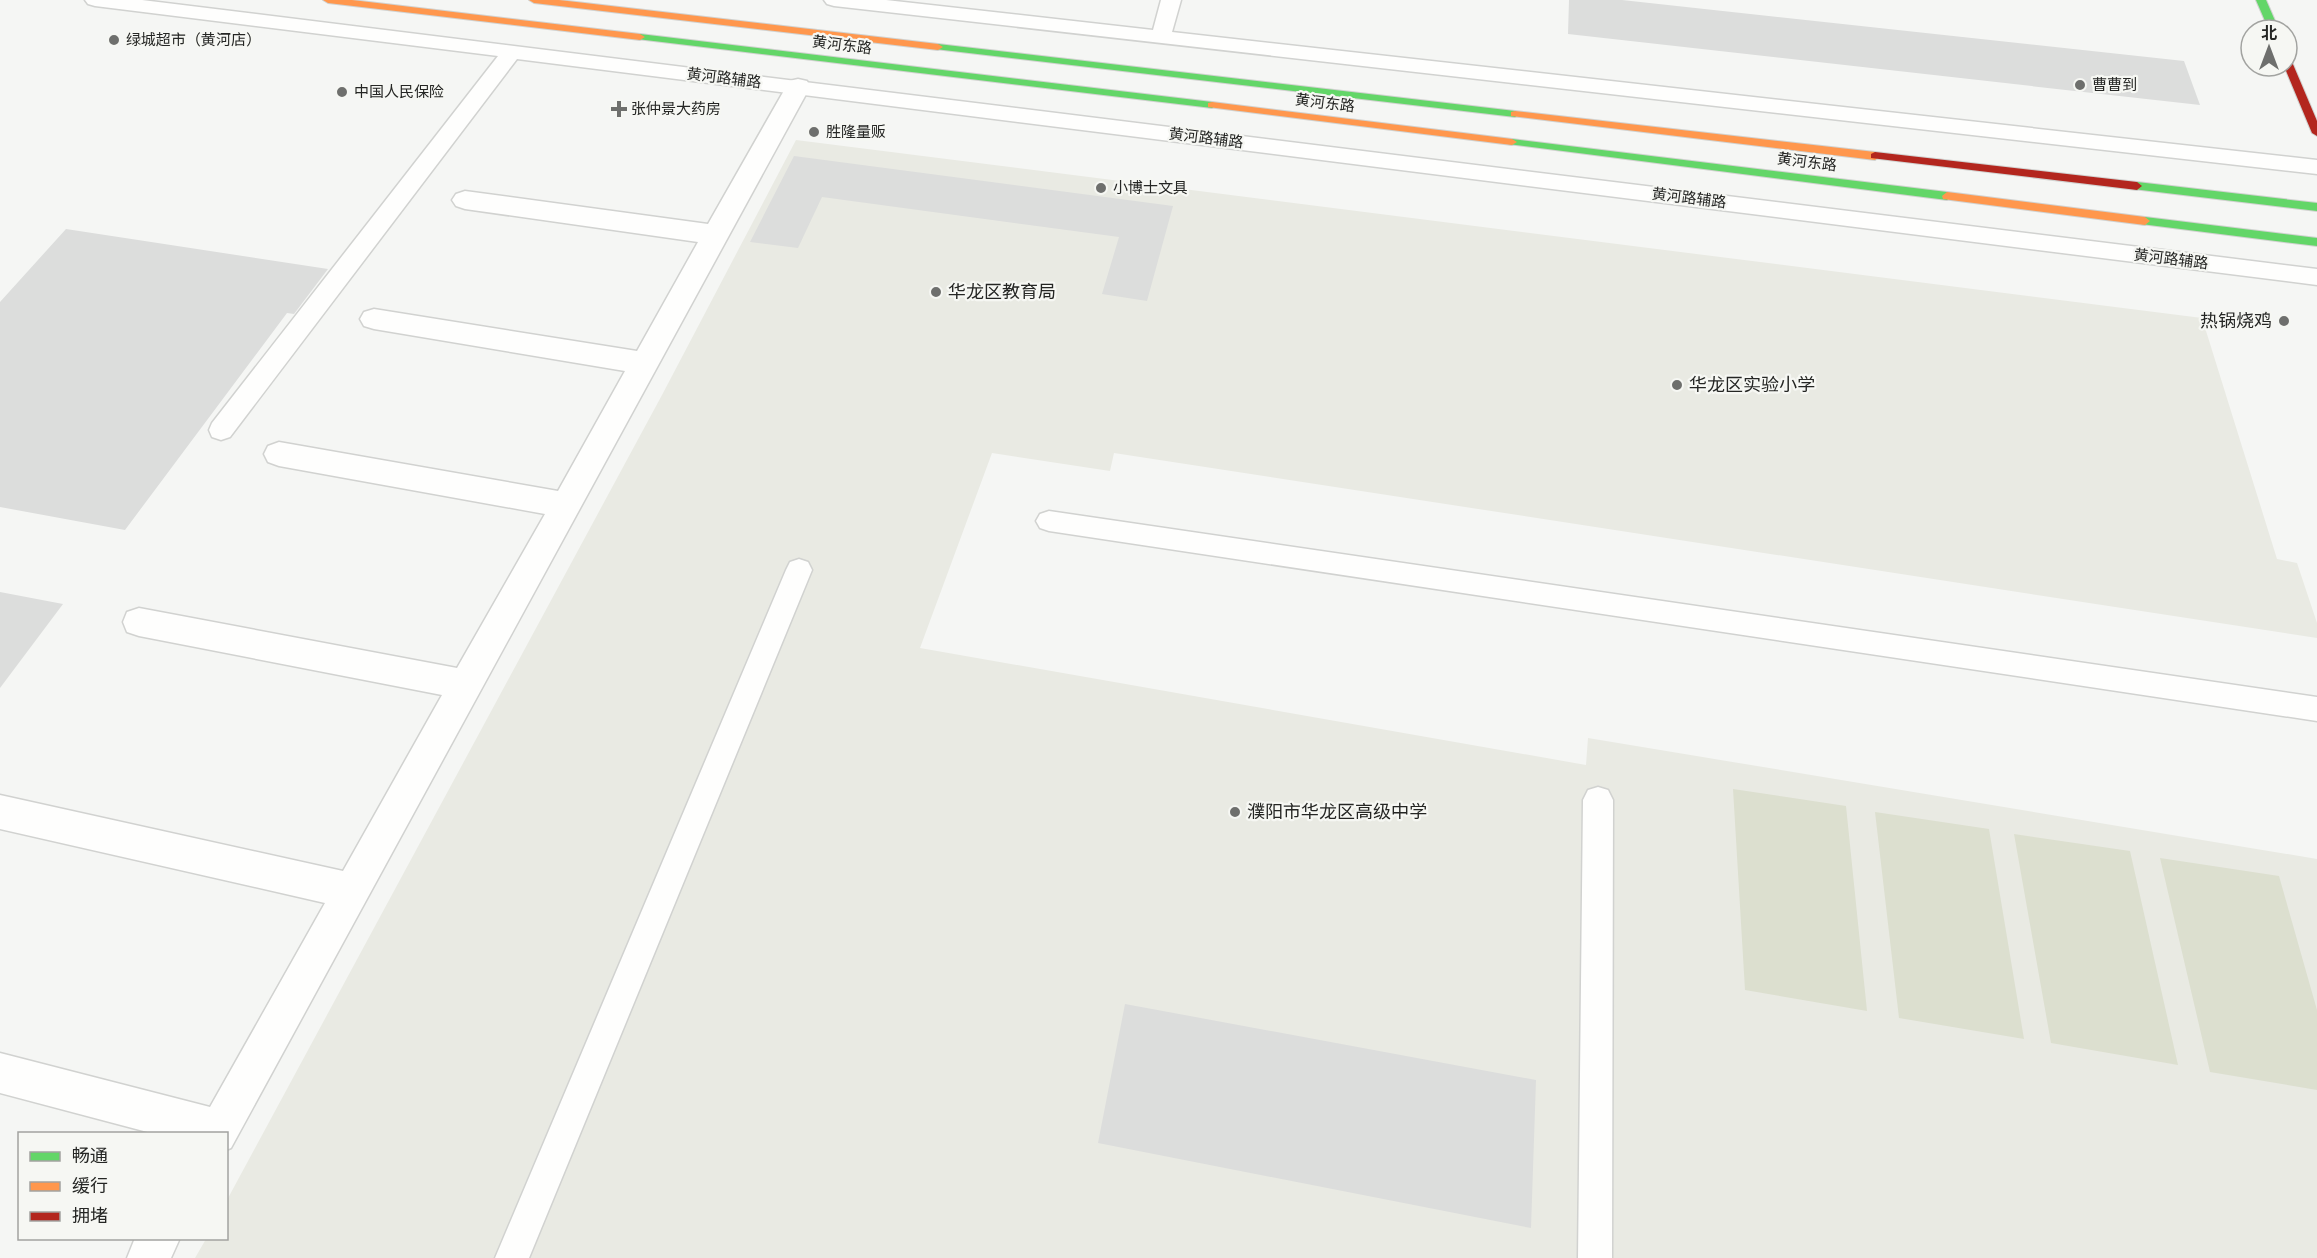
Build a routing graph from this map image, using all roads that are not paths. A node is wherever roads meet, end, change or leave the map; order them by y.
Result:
1 (95, 0) edge
2 (328, 0) edge
3 (534, 0) edge
4 (834, 0) edge
5 (1171, 0) edge
6 (2261, 0) edge
7 (2269, 18) edge
8 (1161, 37) junction
9 (513, 51) junction
10 (2294, 78) edge
11 (798, 87) junction
12 (2317, 133) edge
13 (2317, 166) edge
14 (465, 200) dead end
15 (2317, 207) edge
16 (716, 235) junction
17 (2317, 242) edge
18 (2317, 277) edge
19 (374, 319) dead end
20 (645, 363) junction
21 (221, 430) dead end
22 (279, 454) dead end
23 (566, 505) junction
24 (1049, 521) dead end
25 (799, 570) dead end
26 (139, 622) dead end
27 (466, 685) junction
28 (2317, 709) edge
29 (1598, 800) dead end
30 (0, 812) edge
31 (352, 891) junction
32 (0, 1073) edge
33 (219, 1132) edge
34 (158, 1240) edge
35 (148, 1258) edge
36 (512, 1258) edge
37 (1596, 1258) edge

1 - 9 lane, 黄河路辅路
2 - 17 main road, 黄河东路
3 - 15 main road, 黄河东路
4 - 8 lane
5 - 8 lane
6 - 7 main road
8 - 13 lane
9 - 11 lane, 黄河路辅路
9 - 21 lane
10 - 12 main road
11 - 16 street
11 - 18 lane, 黄河路辅路
14 - 16 street
16 - 20 street
19 - 20 street
20 - 23 street
22 - 23 street
23 - 27 street
24 - 28 lane
25 - 36 lane
26 - 27 street
27 - 31 street
29 - 37 lane
30 - 31 street
31 - 33 street
32 - 33 street
34 - 35 street

